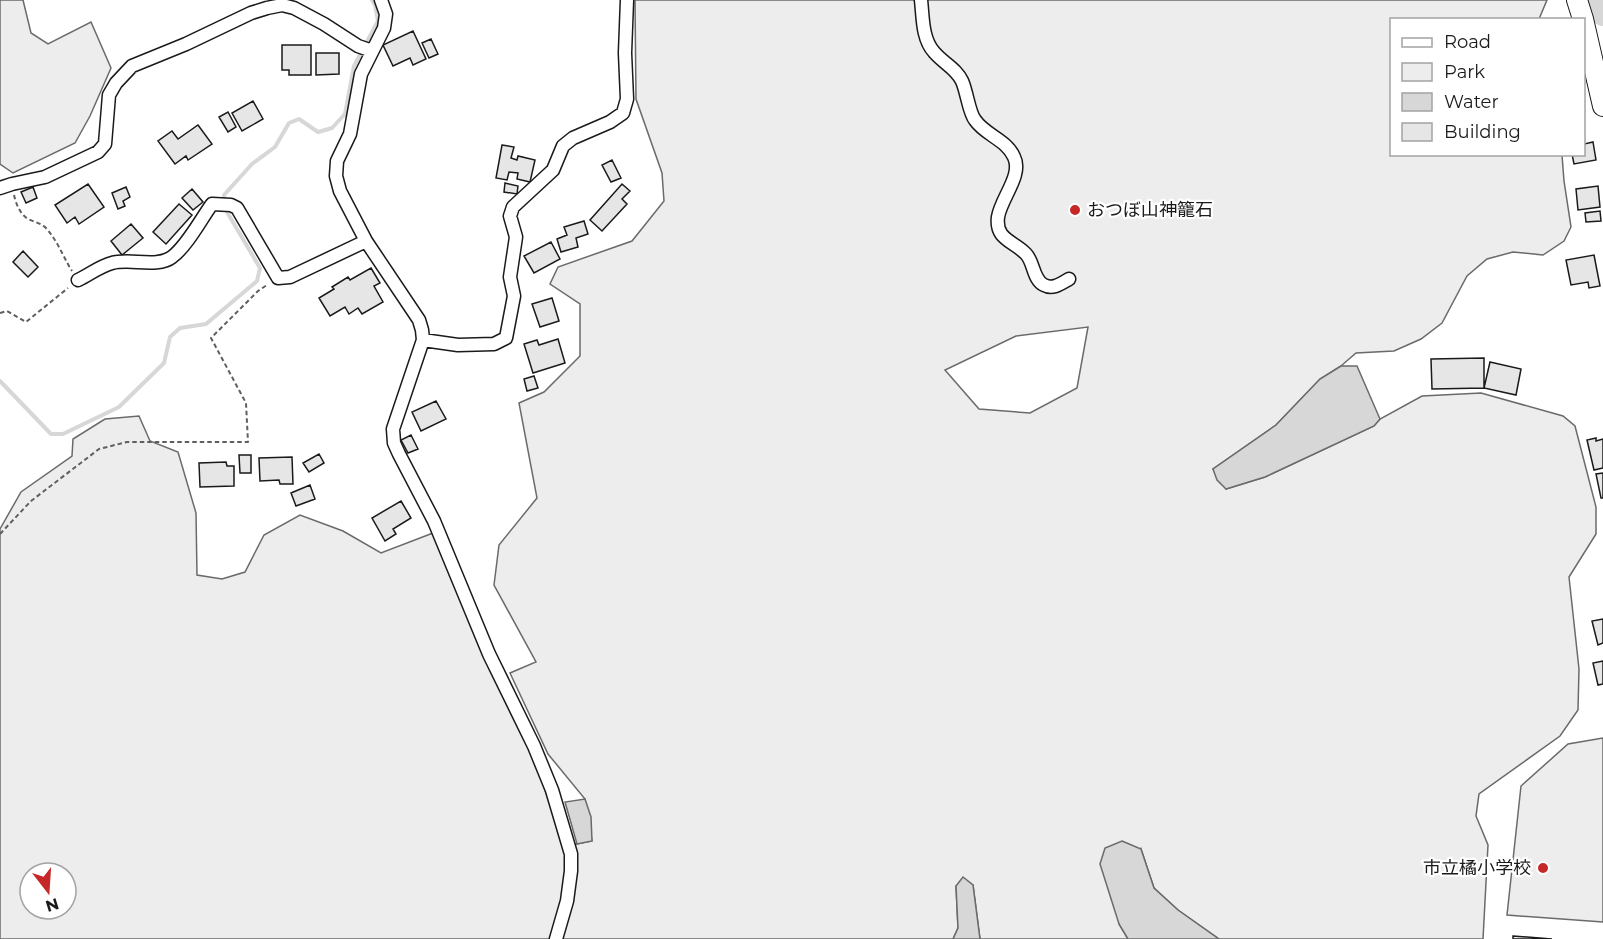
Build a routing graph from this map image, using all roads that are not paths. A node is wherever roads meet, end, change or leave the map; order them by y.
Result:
1 (381, 0) edge
2 (627, 0) edge
3 (921, 0) edge
4 (1577, 0) edge
5 (1584, 18) edge
6 (1585, 23) edge
7 (372, 51) junction
8 (1600, 77) edge
9 (1603, 106) edge
10 (6, 186) edge
11 (366, 241) junction
12 (1069, 279) dead end
13 (78, 280) road end
14 (423, 340) junction
15 (556, 939) edge

1 - 7 street
2 - 14 street
3 - 12 street
4 - 5 highway
6 - 8 highway
7 - 10 street
7 - 11 street
8 - 9 highway
11 - 13 street
11 - 14 street
14 - 15 street

